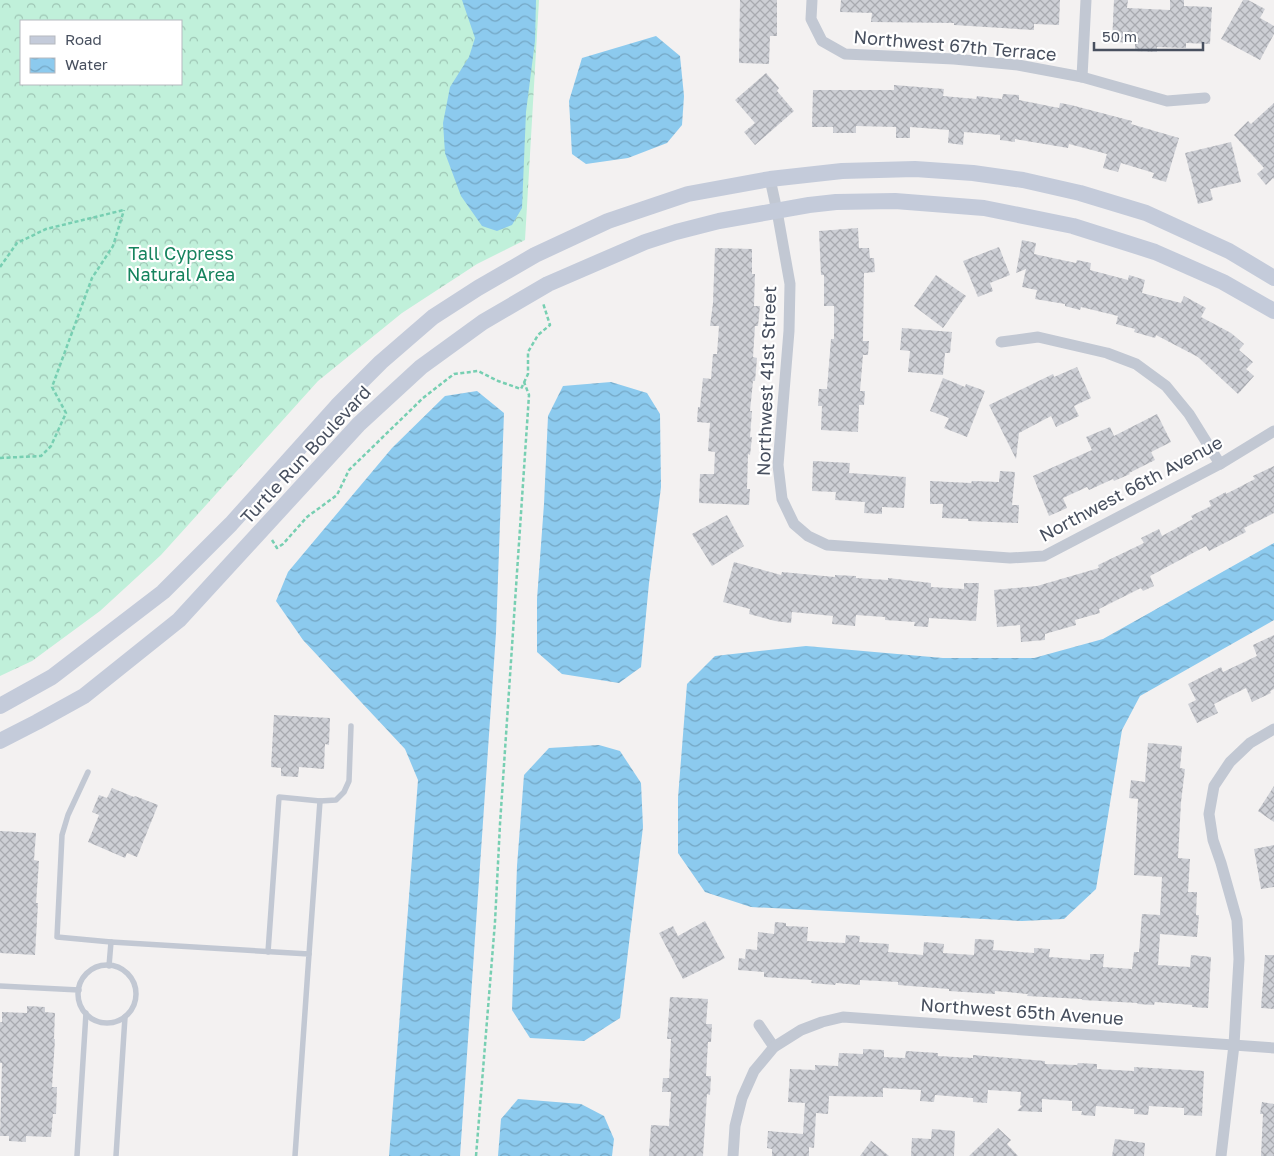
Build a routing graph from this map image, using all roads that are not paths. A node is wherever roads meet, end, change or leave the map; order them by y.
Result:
1 (812, 0) edge
2 (1086, 0) edge
3 (1082, 77) junction
4 (1205, 98) dead end
5 (770, 179) junction
6 (777, 211) junction
7 (1274, 278) edge
8 (1274, 312) edge
9 (1001, 342) dead end
10 (1274, 430) edge
11 (1220, 464) junction
12 (794, 524) joint
13 (0, 706) edge
14 (351, 726) dead end
15 (1274, 729) edge
16 (0, 741) edge
17 (88, 772) dead end
18 (320, 801) junction
19 (111, 942) junction
20 (268, 952) junction
21 (309, 954) junction
22 (109, 966) junction
23 (0, 986) edge
24 (79, 990) junction
25 (86, 1013) junction
26 (125, 1017) junction
27 (759, 1025) dead end
28 (1234, 1045) junction
29 (774, 1047) junction
30 (1274, 1048) edge
31 (77, 1156) edge
32 (116, 1156) edge
33 (295, 1156) edge
34 (732, 1156) edge
35 (1221, 1156) edge

1 - 3 street, Northwest 67th Terrace
2 - 3 street
3 - 4 street, Northwest 67th Terrace
5 - 6 street, Northwest 41st Street
5 - 7 street, Turtle Run Boulevard
5 - 13 street, Turtle Run Boulevard
6 - 8 street, Turtle Run Boulevard
6 - 12 street, Northwest 41st Street
6 - 16 street, Turtle Run Boulevard
9 - 11 street
10 - 11 street, Northwest 66th Avenue
11 - 12 street, Northwest 66th Avenue
14 - 18 lane
15 - 28 street
17 - 19 lane
18 - 20 lane
18 - 21 lane
19 - 20 lane
19 - 22 lane
20 - 21 lane
21 - 33 lane
22 - 24 lane
22 - 26 lane
23 - 24 lane
24 - 25 lane
25 - 26 lane
25 - 31 lane
26 - 32 lane
27 - 29 street
28 - 29 street, Northwest 65th Avenue
28 - 30 street, Northwest 65th Avenue
28 - 35 street
29 - 34 street

